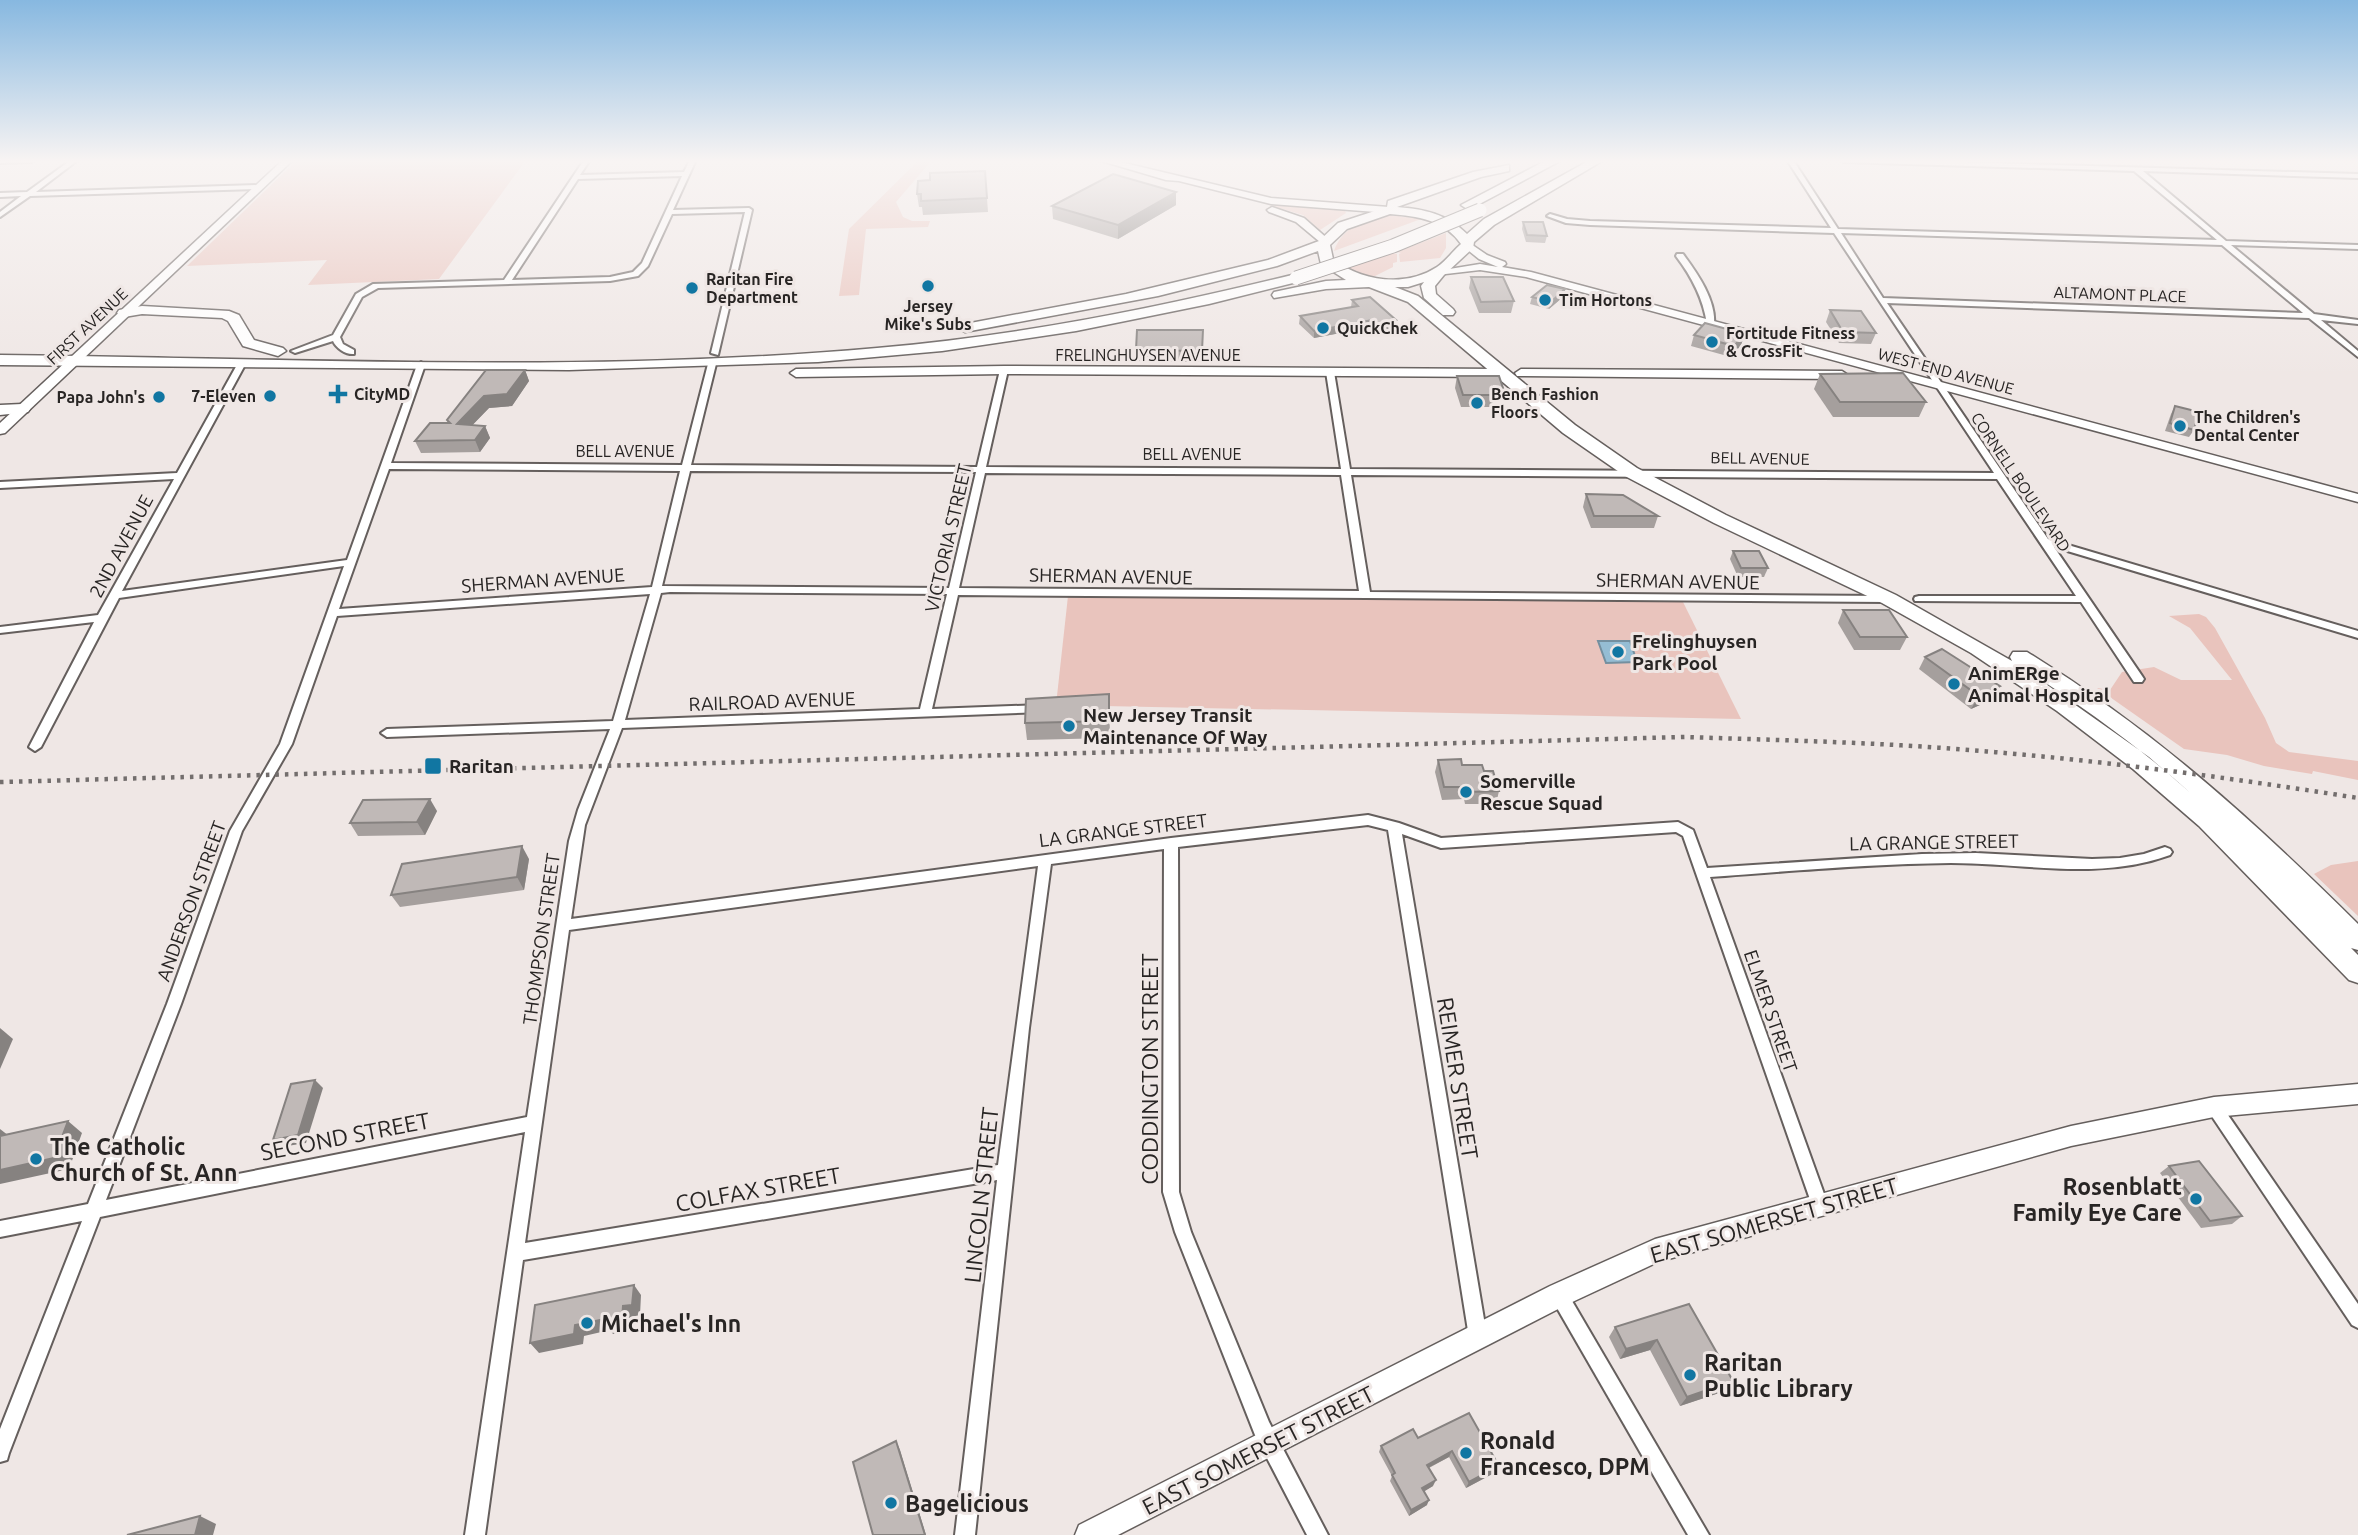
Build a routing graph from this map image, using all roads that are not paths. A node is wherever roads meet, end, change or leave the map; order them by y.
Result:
1 (1836, 231) edge
2 (211, 232) edge
3 (539, 232) edge
4 (659, 232) edge
5 (744, 232) edge
6 (1313, 232) edge
7 (1331, 232) edge
8 (1423, 232) edge
9 (1457, 232) edge
10 (1479, 232) edge
11 (1856, 232) edge
12 (2210, 232) edge
13 (1323, 242) junction
14 (1467, 243) junction
15 (2224, 243) junction
16 (2358, 247) edge
17 (1680, 256) dead end
18 (1439, 274) junction
19 (1527, 274) junction
20 (1290, 275) junction
21 (506, 283) junction
22 (1370, 283) junction
23 (1881, 300) junction
24 (124, 313) junction
25 (2311, 316) junction
26 (2358, 322) edge
27 (1711, 324) junction
28 (336, 337) junction
29 (0, 348) edge
30 (811, 348) junction
31 (278, 351) junction
32 (295, 351) junction
33 (351, 352) junction
34 (79, 355) junction
35 (2358, 355) edge
36 (713, 358) junction
37 (0, 360) edge
38 (242, 363) junction
39 (421, 365) junction
40 (1004, 370) junction
41 (1330, 372) junction
42 (796, 373) dead end
43 (1500, 373) junction
44 (1521, 373) junction
45 (1901, 375) junction
46 (1940, 386) junction
47 (22, 409) junction
48 (0, 410) edge
49 (0, 430) edge
50 (385, 466) junction
51 (686, 467) junction
52 (982, 469) junction
53 (1346, 471) junction
54 (1631, 472) junction
55 (1657, 472) junction
56 (179, 476) junction
57 (2000, 476) junction
58 (0, 485) edge
59 (2358, 498) edge
60 (2043, 541) junction
61 (351, 562) junction
62 (656, 589) junction
63 (954, 592) junction
64 (1365, 595) junction
65 (114, 596) junction
66 (1889, 599) junction
67 (1919, 599) junction
68 (2082, 599) junction
69 (332, 612) junction
70 (102, 618) junction
71 (0, 630) edge
72 (2358, 635) edge
73 (2138, 679) dead end
74 (1059, 709) edge
75 (925, 714) junction
76 (619, 723) junction
77 (387, 733) dead end
78 (36, 747) dead end
79 (1394, 826) junction
80 (1685, 830) joint
81 (1171, 843) junction
82 (2165, 852) dead end
83 (1045, 860) junction
84 (1702, 873) junction
85 (564, 925) junction
86 (2358, 940) edge
87 (2358, 972) edge
88 (2358, 1094) edge
89 (2214, 1107) junction
90 (534, 1123) junction
91 (1007, 1171) junction
92 (1820, 1205) junction
93 (93, 1209) junction
94 (0, 1229) edge
95 (517, 1253) junction
96 (1559, 1295) junction
97 (2358, 1319) edge
98 (1478, 1338) junction
99 (1271, 1444) junction
100 (0, 1453) edge
101 (475, 1535) edge
102 (965, 1535) edge
103 (1089, 1535) edge
104 (1318, 1535) edge
105 (1699, 1535) edge

1 - 23 street, CORNELL BOULEVARD
2 - 24 street, FIRST AVENUE
3 - 21 street
4 - 21 street
5 - 36 street, THOMPSON STREET
6 - 13 street
7 - 13 highway
8 - 20 highway, bridge
9 - 14 highway
10 - 14 highway
11 - 15 street
12 - 15 street
13 - 22 highway
13 - 30 highway
14 - 18 highway
14 - 19 street, WEST END AVENUE
15 - 16 street
15 - 25 street
17 - 27 street
18 - 19 street, WEST END AVENUE
18 - 22 highway
18 - 44 highway
19 - 27 street, WEST END AVENUE
20 - 30 highway
20 - 36 highway
21 - 28 street
22 - 36 highway
22 - 43 highway
23 - 25 street, ALTAMONT PLACE
23 - 46 street, CORNELL BOULEVARD
24 - 31 highway
24 - 34 street, FIRST AVENUE
25 - 26 street, ALTAMONT PLACE
25 - 35 street
27 - 45 street, WEST END AVENUE
28 - 32 street
28 - 33 street
29 - 34 highway
30 - 36 highway
31 - 32 highway
31 - 34 highway
32 - 33 highway
33 - 36 highway
34 - 37 highway
34 - 38 highway
34 - 47 street, FIRST AVENUE
36 - 39 highway
36 - 51 street, THOMPSON STREET
38 - 39 highway
38 - 56 street, 2ND AVENUE
39 - 50 street, ANDERSON STREET
40 - 41 street, FRELINGHUYSEN AVENUE
40 - 42 street, FRELINGHUYSEN AVENUE
40 - 52 street, VICTORIA STREET
41 - 43 street, FRELINGHUYSEN AVENUE
41 - 53 street
43 - 54 highway
44 - 45 street
44 - 55 highway
45 - 46 street, WEST END AVENUE
46 - 57 street, CORNELL BOULEVARD
46 - 59 street, WEST END AVENUE
47 - 48 highway
47 - 49 street, FIRST AVENUE
50 - 51 street, BELL AVENUE
50 - 61 street, ANDERSON STREET
51 - 52 street, BELL AVENUE
51 - 62 street, THOMPSON STREET
52 - 53 street, BELL AVENUE
52 - 63 street, VICTORIA STREET
53 - 54 street, BELL AVENUE
53 - 64 street
54 - 55 street, BELL AVENUE
54 - 66 highway
55 - 57 street, BELL AVENUE
55 - 67 highway
56 - 58 street
56 - 65 street, 2ND AVENUE
57 - 60 street, CORNELL BOULEVARD
60 - 68 street, CORNELL BOULEVARD
60 - 72 street
61 - 65 street
61 - 69 street, ANDERSON STREET
62 - 63 street, SHERMAN AVENUE
62 - 69 street, SHERMAN AVENUE
62 - 76 street, THOMPSON STREET
63 - 64 street, SHERMAN AVENUE
63 - 75 street, VICTORIA STREET
64 - 66 street, SHERMAN AVENUE
65 - 70 street, 2ND AVENUE
66 - 87 highway
67 - 68 street
67 - 86 highway
68 - 73 street, CORNELL BOULEVARD
69 - 93 street, ANDERSON STREET
70 - 71 street
70 - 78 street, 2ND AVENUE
74 - 75 street, RAILROAD AVENUE
75 - 76 street, RAILROAD AVENUE
76 - 77 street, RAILROAD AVENUE
76 - 85 street, THOMPSON STREET
79 - 80 street, LA GRANGE STREET
79 - 81 street, LA GRANGE STREET
79 - 98 street, REIMER STREET
80 - 84 street, ELMER STREET
81 - 83 street, LA GRANGE STREET
81 - 99 street, CODDINGTON STREET
82 - 84 street, LA GRANGE STREET
83 - 85 street, LA GRANGE STREET
83 - 91 street, LINCOLN STREET
84 - 92 street, ELMER STREET
85 - 90 street, THOMPSON STREET
88 - 89 street, EAST SOMERSET STREET
89 - 92 street, EAST SOMERSET STREET
89 - 97 street
90 - 93 street, SECOND STREET
90 - 95 street, THOMPSON STREET
91 - 95 street, COLFAX STREET
91 - 102 street, LINCOLN STREET
92 - 96 street, EAST SOMERSET STREET
93 - 94 street, SECOND STREET
93 - 100 street, ANDERSON STREET
95 - 101 street, THOMPSON STREET
96 - 98 street, EAST SOMERSET STREET
96 - 105 street
98 - 99 street, EAST SOMERSET STREET
99 - 103 street, EAST SOMERSET STREET
99 - 104 street, CODDINGTON STREET

